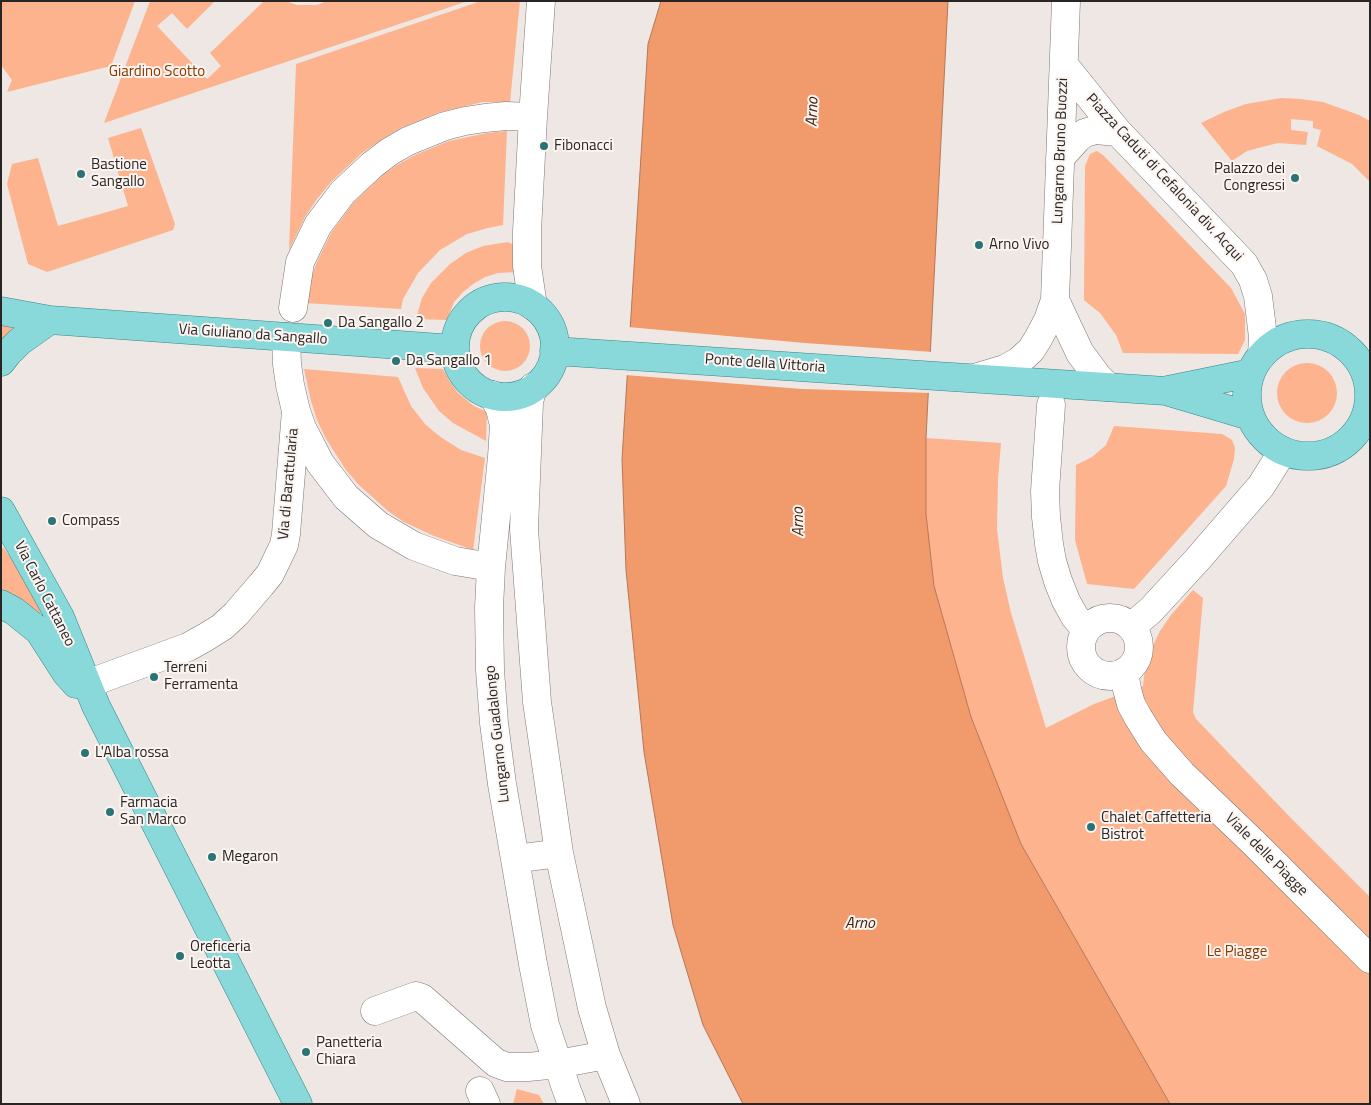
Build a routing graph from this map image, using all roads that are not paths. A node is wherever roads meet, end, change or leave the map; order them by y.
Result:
1 (541, 1) edge
2 (1066, 1) edge
3 (1064, 65) junction
4 (533, 117) junction
5 (1118, 132) junction
6 (1060, 158) junction
7 (1055, 300) junction
8 (533, 306) junction
9 (293, 308) dead end
10 (1, 311) edge
11 (50, 320) junction
12 (286, 337) junction
13 (455, 349) junction
14 (554, 350) junction
15 (1, 362) edge
16 (1256, 364) junction
17 (1367, 375) edge
18 (975, 378) junction
19 (533, 387) junction
20 (1108, 387) junction
21 (1166, 391) junction
22 (493, 395) junction
23 (1051, 405) dead end
24 (296, 411) junction
25 (1250, 416) junction
26 (1364, 429) edge
27 (1283, 451) junction
28 (1, 510) edge
29 (491, 567) junction
30 (1, 604) edge
31 (489, 608) junction
32 (529, 610) junction
33 (1131, 627) junction
34 (1086, 630) junction
35 (1124, 672) junction
36 (91, 695) junction
37 (559, 853) junction
38 (515, 859) junction
39 (1370, 959) edge
40 (375, 1011) dead end
41 (606, 1055) junction
42 (558, 1064) junction
43 (298, 1104) edge
44 (572, 1104) edge
45 (626, 1104) edge

1 - 4 street
2 - 3 street, Lungarno Bruno Buozzi
3 - 5 street, Piazza Caduti di Cefalonia div. Acqui
3 - 6 street, Lungarno Bruno Buozzi
4 - 8 street
4 - 9 street
5 - 6 street
5 - 16 street, Piazza Caduti di Cefalonia div. Acqui
6 - 7 street, Lungarno Bruno Buozzi
7 - 18 street, Lungarno Bruno Buozzi
7 - 20 street, Lungarno Bruno Buozzi
8 - 13 main road
8 - 14 main road
10 - 11 main road, Via Giuliano da Sangallo
11 - 12 main road, Via Giuliano da Sangallo
11 - 15 main road
12 - 13 main road, Via Giuliano da Sangallo
12 - 24 street
13 - 22 main road
14 - 18 main road, Ponte della Vittoria
14 - 19 main road
16 - 17 main road
16 - 21 main road
16 - 25 main road
17 - 26 main road
18 - 20 main road, Ponte della Vittoria
19 - 22 main road
19 - 32 street
20 - 21 main road, Ponte della Vittoria
21 - 25 main road
22 - 29 street, Lungarno Guadalongo
23 - 34 street
24 - 29 street
24 - 36 street, Via di Barattularia
25 - 27 main road
26 - 27 main road
27 - 33 street
28 - 36 main road, Via Carlo Cattaneo
29 - 31 street, Lungarno Guadalongo
30 - 36 main road, Via Carlo Cattaneo
31 - 32 street
31 - 38 street, Lungarno Guadalongo
32 - 37 street
33 - 34 street
33 - 35 street
34 - 35 street
35 - 39 street, Viale delle Piagge
36 - 43 main road, Via Carlo Cattaneo
37 - 38 street
37 - 41 street
38 - 42 street, Lungarno Guadalongo
40 - 42 street
41 - 42 street
41 - 45 street
42 - 44 street, Lungarno Guadalongo

